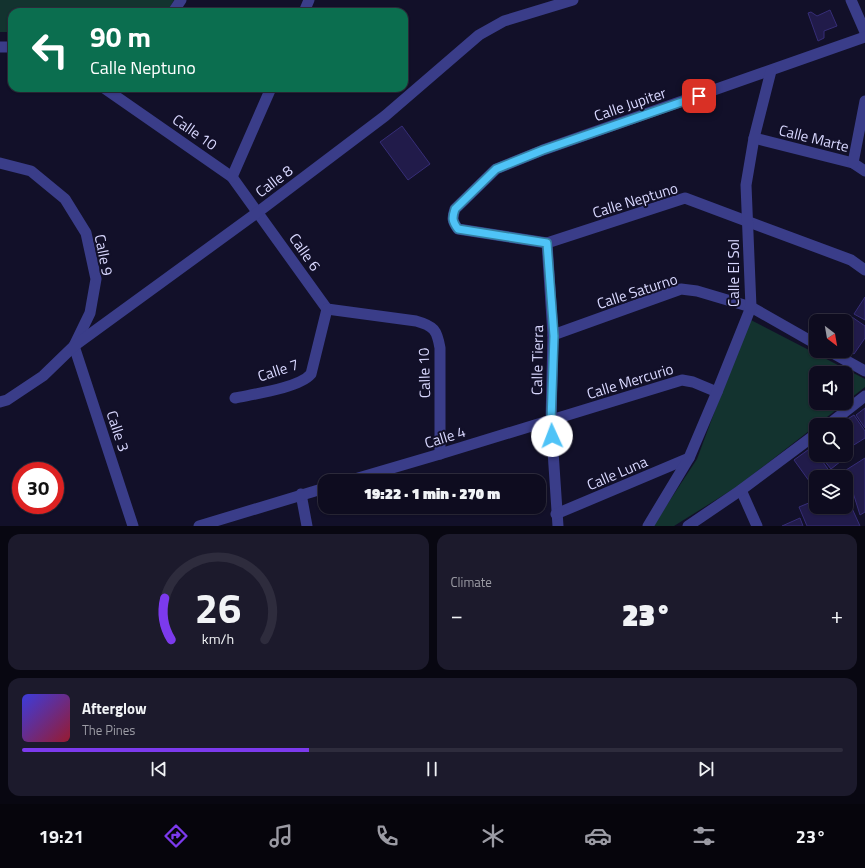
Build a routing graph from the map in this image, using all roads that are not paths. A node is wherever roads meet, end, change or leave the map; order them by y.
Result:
1 (573, 0) edge
2 (851, 0) edge
3 (865, 32) edge
4 (865, 37) edge
5 (770, 71) junction
6 (111, 92) edge
7 (269, 92) edge
8 (865, 102) edge
9 (754, 138) junction
10 (0, 163) edge
11 (853, 163) junction
12 (865, 171) edge
13 (232, 177) junction
14 (258, 212) junction
15 (748, 222) junction
16 (453, 223) joint
17 (547, 243) junction
18 (865, 270) edge
19 (751, 307) junction
20 (327, 309) junction
21 (554, 336) junction
22 (809, 340) edge
23 (74, 346) junction
24 (842, 358) edge
25 (865, 371) edge
26 (717, 392) junction
27 (865, 396) edge
28 (235, 398) dead end
29 (0, 402) edge
30 (837, 418) edge
31 (551, 421) junction
32 (809, 439) edge
33 (440, 454) junction
34 (689, 458) junction
35 (372, 474) edge
36 (318, 490) edge
37 (741, 490) junction
38 (301, 494) junction
39 (556, 514) junction
40 (133, 526) edge
41 (199, 526) edge
42 (307, 526) edge
43 (558, 526) edge
44 (648, 526) edge
45 (688, 526) edge
46 (757, 526) edge

1 - 14 street, Calle 8
2 - 3 street
4 - 5 street, Calle Jupiter
5 - 9 street, Calle El Sol
5 - 16 street, Calle Jupiter
6 - 13 street, Calle 10
7 - 13 street
8 - 11 street
9 - 11 street, Calle Marte
9 - 15 street, Calle El Sol
10 - 23 street, Calle 9
11 - 12 street, Calle Marte
13 - 14 street, Calle 10
14 - 20 street, Calle 6
14 - 23 street, Calle 8
15 - 17 street, Calle Neptuno
15 - 18 street, Calle Neptuno
15 - 19 street, Calle El Sol
16 - 17 street, Calle Neptuno
17 - 21 street, Calle Tierra
19 - 21 street, Calle Saturno
19 - 22 street, Calle Saturno
19 - 26 street, Calle El Sol
20 - 28 street, Calle 7
20 - 33 street, Calle 10
21 - 31 street, Calle Tierra
23 - 29 street, Calle 8
23 - 40 street, Calle 3
24 - 25 street
26 - 31 street, Calle Mercurio
26 - 34 street, Calle El Sol
27 - 30 street
31 - 33 street, Calle 4
31 - 39 street, Calle Tierra
32 - 37 street
33 - 35 street, Calle 4
34 - 39 street, Calle Luna
34 - 44 street, Calle El Sol
36 - 38 street
37 - 45 street
37 - 46 street
38 - 41 street
38 - 42 street
39 - 43 street, Calle Tierra

